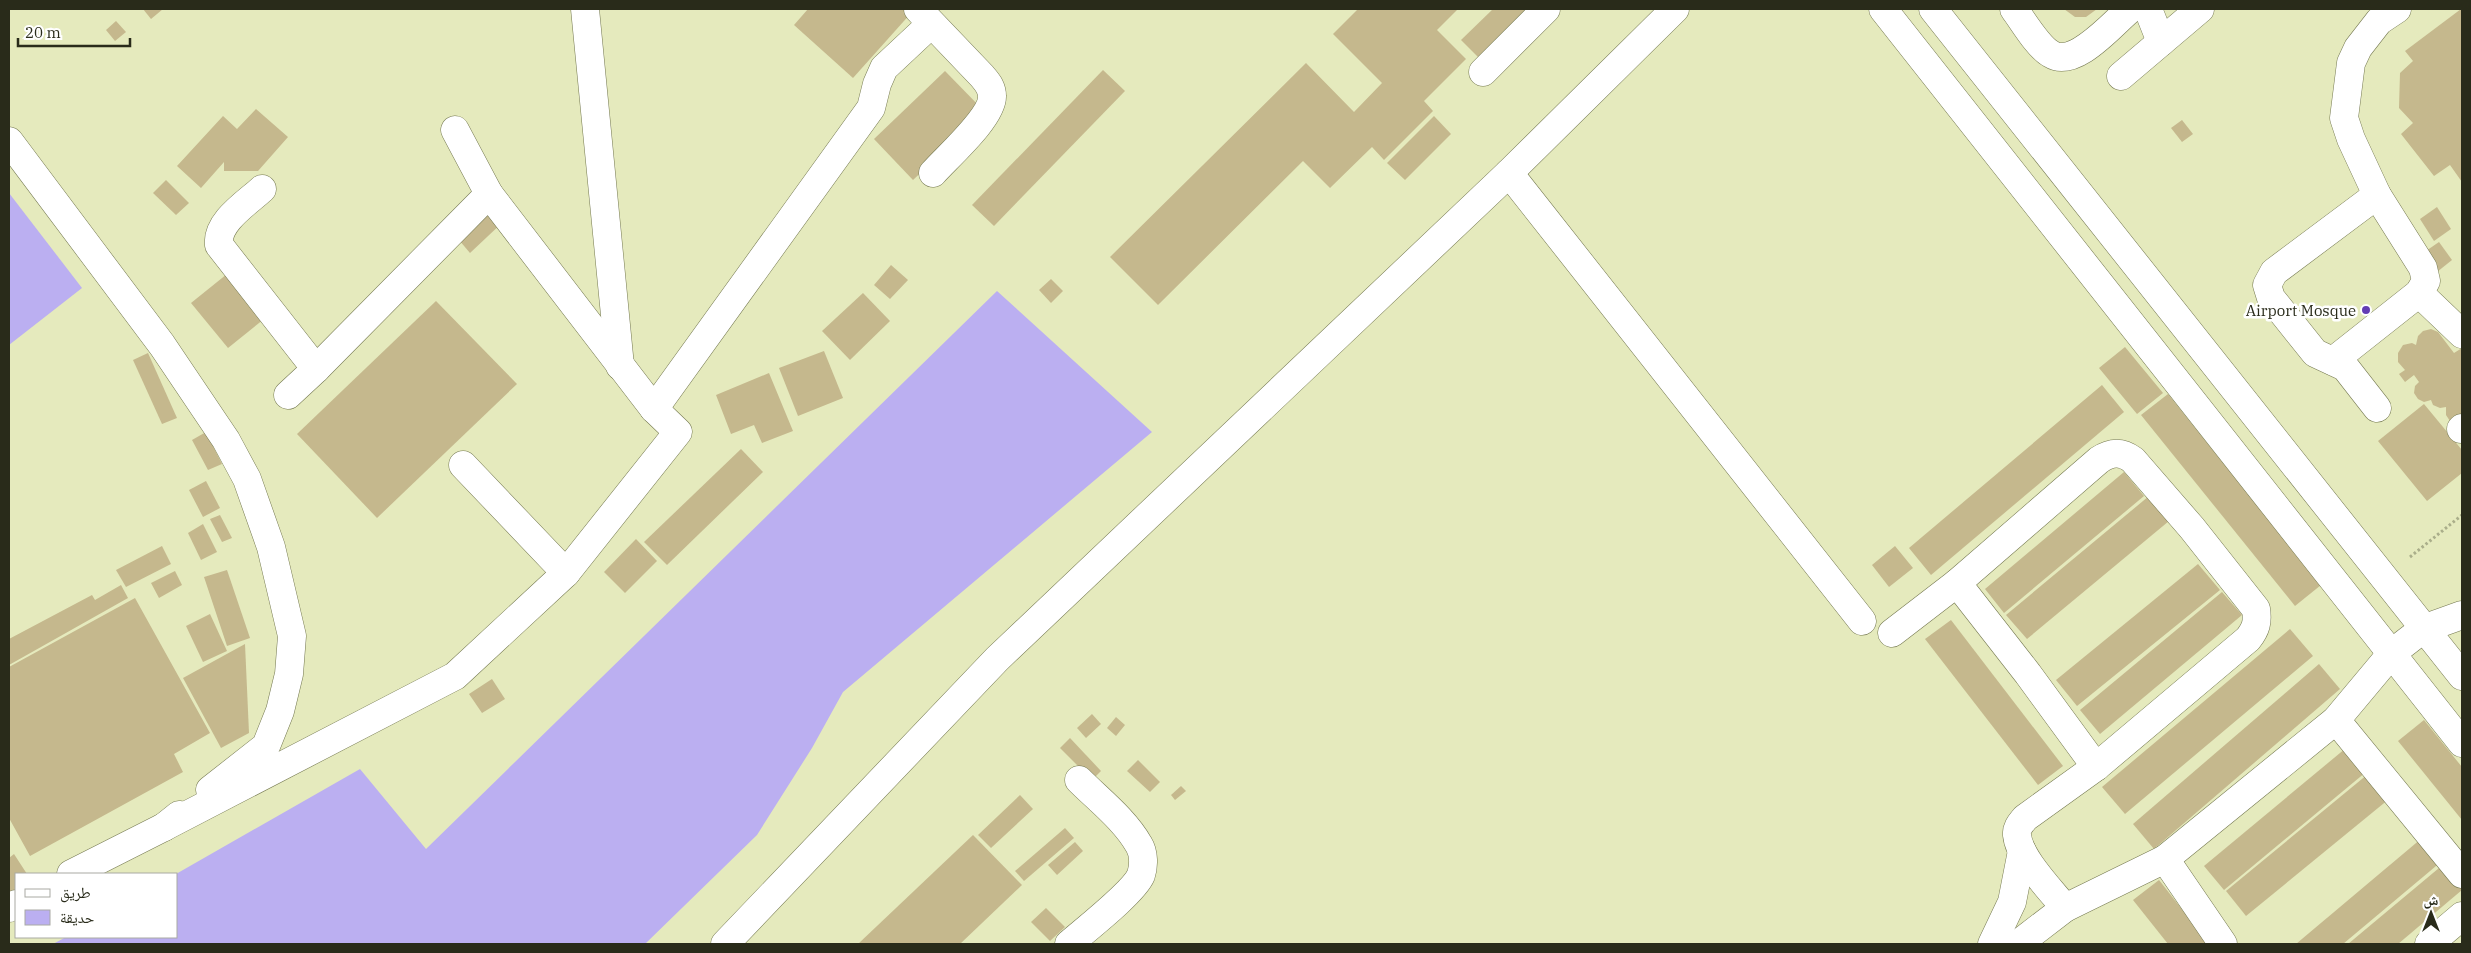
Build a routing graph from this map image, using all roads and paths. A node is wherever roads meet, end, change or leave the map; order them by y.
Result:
1 (586, 9) edge
2 (1546, 9) edge
3 (1675, 9) edge
4 (1884, 9) edge
5 (1933, 9) edge
6 (2014, 9) edge
7 (2130, 9) edge
8 (2148, 9) edge
9 (2200, 9) edge
10 (2397, 9) edge
11 (924, 16) edge
12 (2161, 42) junction
13 (1483, 72) dead end
14 (2120, 76) dead end
15 (455, 130) dead end
16 (9, 141) edge
17 (933, 173) dead end
18 (1508, 173) junction
19 (262, 190) dead end
20 (489, 194) junction
21 (2377, 195) junction
22 (2419, 293) junction
23 (2160, 296) junction
24 (2130, 321) junction
25 (2462, 334) edge
26 (2333, 361) junction
27 (620, 366) junction
28 (316, 369) junction
29 (288, 394) dead end
30 (2377, 408) dead end
31 (654, 409) junction
32 (463, 465) dead end
33 (2462, 515) edge
34 (566, 573) junction
35 (2383, 579) junction
36 (1957, 584) junction
37 (2462, 615) edge
38 (1862, 621) dead end
39 (2423, 629) junction
40 (1892, 633) dead end
41 (2392, 653) junction
42 (2462, 676) edge
43 (2336, 720) junction
44 (2462, 743) edge
45 (2096, 768) junction
46 (1079, 780) dead end
47 (164, 827) junction
48 (2022, 851) junction
49 (2165, 860) junction
50 (73, 873) edge
51 (2462, 874) edge
52 (2065, 908) junction
53 (2462, 916) edge
54 (728, 943) edge
55 (1069, 944) edge
56 (1992, 944) edge
57 (2018, 944) edge
58 (2223, 944) edge
59 (2429, 944) edge

1 - 27 street
2 - 13 street
3 - 18 street
4 - 24 street
5 - 23 street
6 - 7 street
8 - 12 street
9 - 12 street
10 - 21 street
11 - 17 street
11 - 31 street
12 - 14 street
15 - 20 street
16 - 47 street
18 - 38 street
18 - 54 street
19 - 28 street
20 - 27 street
20 - 28 street
21 - 22 street
21 - 26 street
22 - 25 street
22 - 26 street
23 - 24 street
23 - 35 street
24 - 41 street
26 - 30 street
27 - 31 street
28 - 29 street
31 - 34 street
32 - 34 street
33 - 35 path
34 - 47 street
35 - 39 street
36 - 40 street
36 - 45 street
36 - 45 street
37 - 39 street
39 - 41 street
39 - 42 street
41 - 43 street
41 - 44 street
43 - 49 street
43 - 51 street
45 - 48 street
46 - 55 street
47 - 50 street
48 - 52 street
48 - 56 street
49 - 52 street
49 - 58 street
52 - 57 street
53 - 59 street

